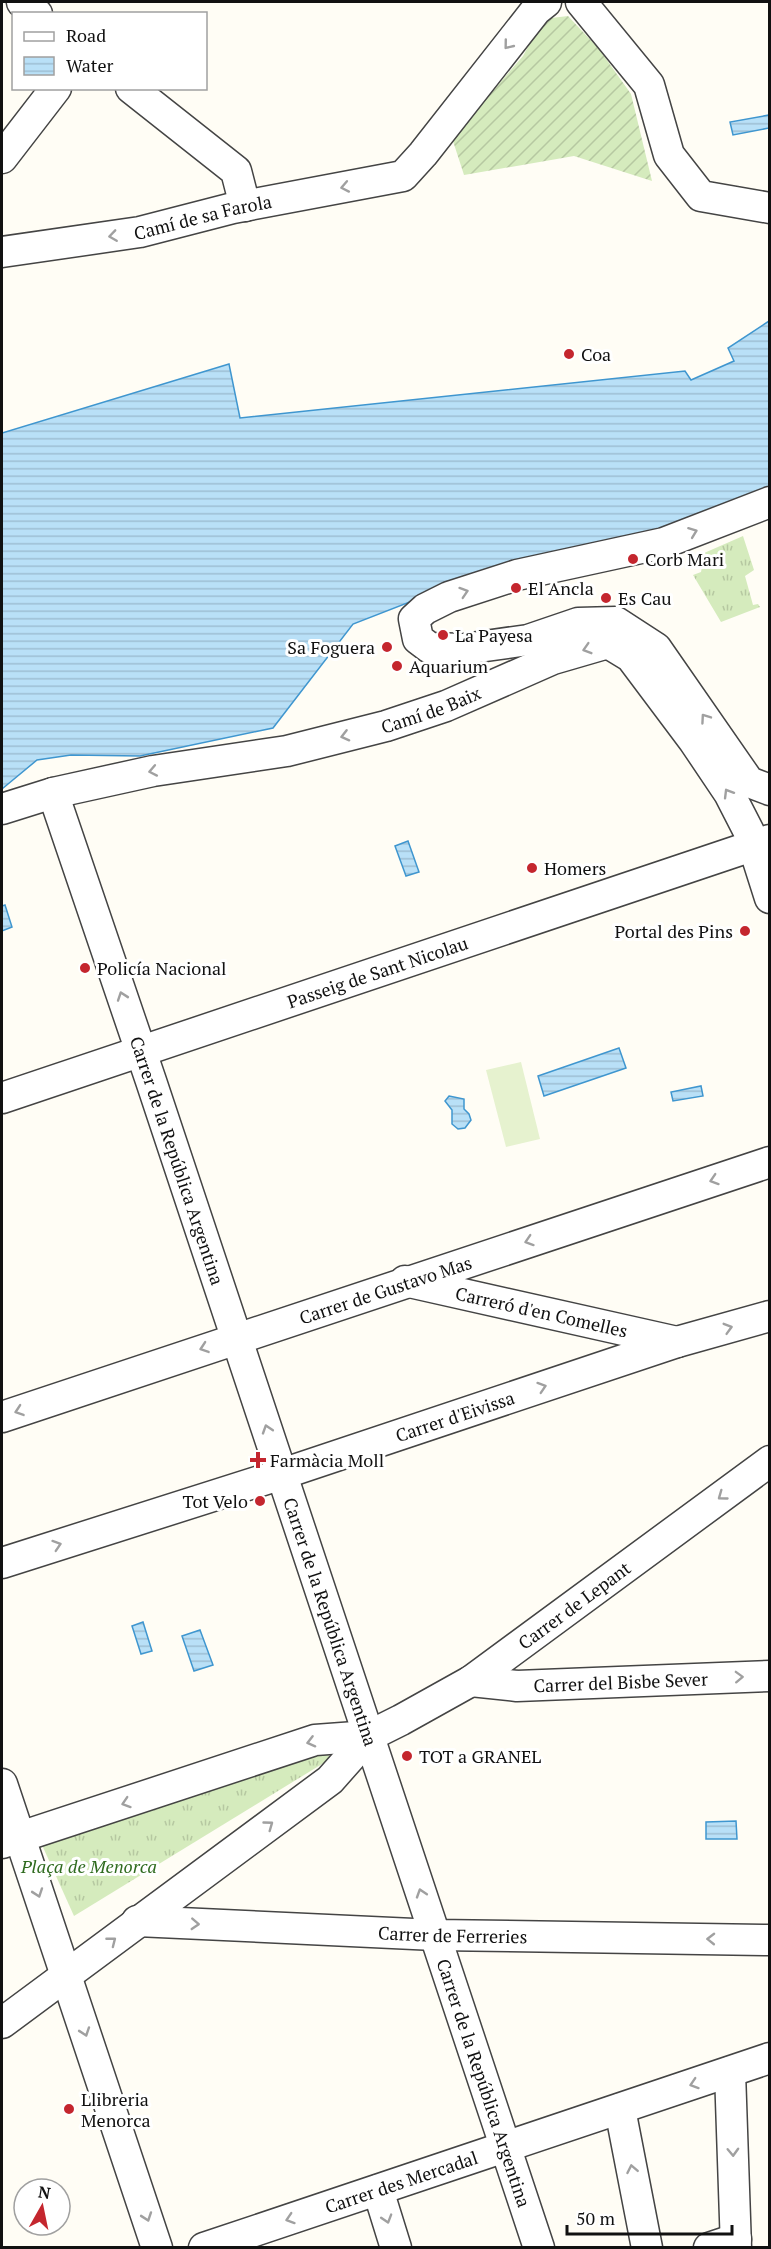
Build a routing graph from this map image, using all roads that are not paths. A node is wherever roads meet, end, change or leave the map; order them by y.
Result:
1 (22, 2) edge
2 (546, 2) edge
3 (581, 2) edge
4 (34, 12) edge
5 (54, 90) edge
6 (134, 90) edge
7 (2, 158) edge
8 (245, 206) junction
9 (770, 208) edge
10 (2, 252) edge
11 (770, 502) edge
12 (770, 790) edge
13 (53, 793) junction
14 (2, 809) edge
15 (761, 843) edge
16 (770, 898) edge
17 (141, 1052) junction
18 (2, 1098) edge
19 (770, 1162) edge
20 (405, 1281) junction
21 (770, 1316) edge
22 (236, 1338) junction
23 (677, 1342) junction
24 (2, 1417) edge
25 (770, 1461) edge
26 (282, 1474) junction
27 (2, 1563) edge
28 (770, 1676) edge
29 (471, 1681) junction
30 (369, 1736) junction
31 (2, 1784) edge
32 (10, 1840) edge
33 (137, 1921) junction
34 (435, 1935) junction
35 (770, 1940) edge
36 (66, 1977) junction
37 (2, 2023) edge
38 (770, 2058) edge
39 (730, 2072) junction
40 (620, 2109) junction
41 (506, 2147) junction
42 (378, 2190) junction
43 (727, 2245) edge
44 (157, 2247) edge
45 (204, 2247) edge
46 (396, 2247) edge
47 (539, 2247) edge
48 (647, 2247) edge

1 - 4 street
2 -> 8 street, Camí de sa Farola
3 - 9 street
5 - 7 street
6 - 8 street
8 -> 10 street, Camí de sa Farola
12 -> 11 street
13 - 14 street, Camí de Baix
15 -> 13 street, Camí de Baix
17 -> 13 street, Carrer de la República Argentina
15 - 16 street
15 - 17 street, Passeig de Sant Nicolau
17 - 18 street, Passeig de Sant Nicolau
17 - 22 street, Carrer de la República Argentina
19 -> 20 street, Carrer de Gustavo Mas
20 - 22 street, Carrer de Gustavo Mas
20 - 23 street, Carreró d'en Comelles
23 -> 21 street, Carrer d'Eivissa
22 -> 24 street, Carrer de Gustavo Mas
26 -> 22 street, Carrer de la República Argentina
26 -> 23 street, Carrer d'Eivissa
25 -> 29 street, Carrer de Lepant
27 -> 26 street, Carrer d'Eivissa
26 - 30 street, Carrer de la República Argentina
29 -> 28 street, Carrer del Bisbe Sever
29 - 30 street, Carrer de Lepant
30 -> 32 street
33 -> 30 street
34 -> 30 street, Carrer de la República Argentina
31 - 32 street
32 -> 36 street
33 -> 34 street, Carrer de Ferreries
36 -> 33 street
35 -> 34 street, Carrer de Ferreries
34 - 41 street, Carrer de la República Argentina
36 - 37 street
36 -> 44 street
38 - 39 street, Carrer des Mercadal
39 -> 40 street, Carrer des Mercadal
39 -> 43 street
40 - 41 street, Carrer des Mercadal
48 -> 40 street
41 - 42 street, Carrer des Mercadal
41 - 47 street, Carrer de la República Argentina
42 -> 45 street, Carrer des Mercadal
42 -> 46 street

